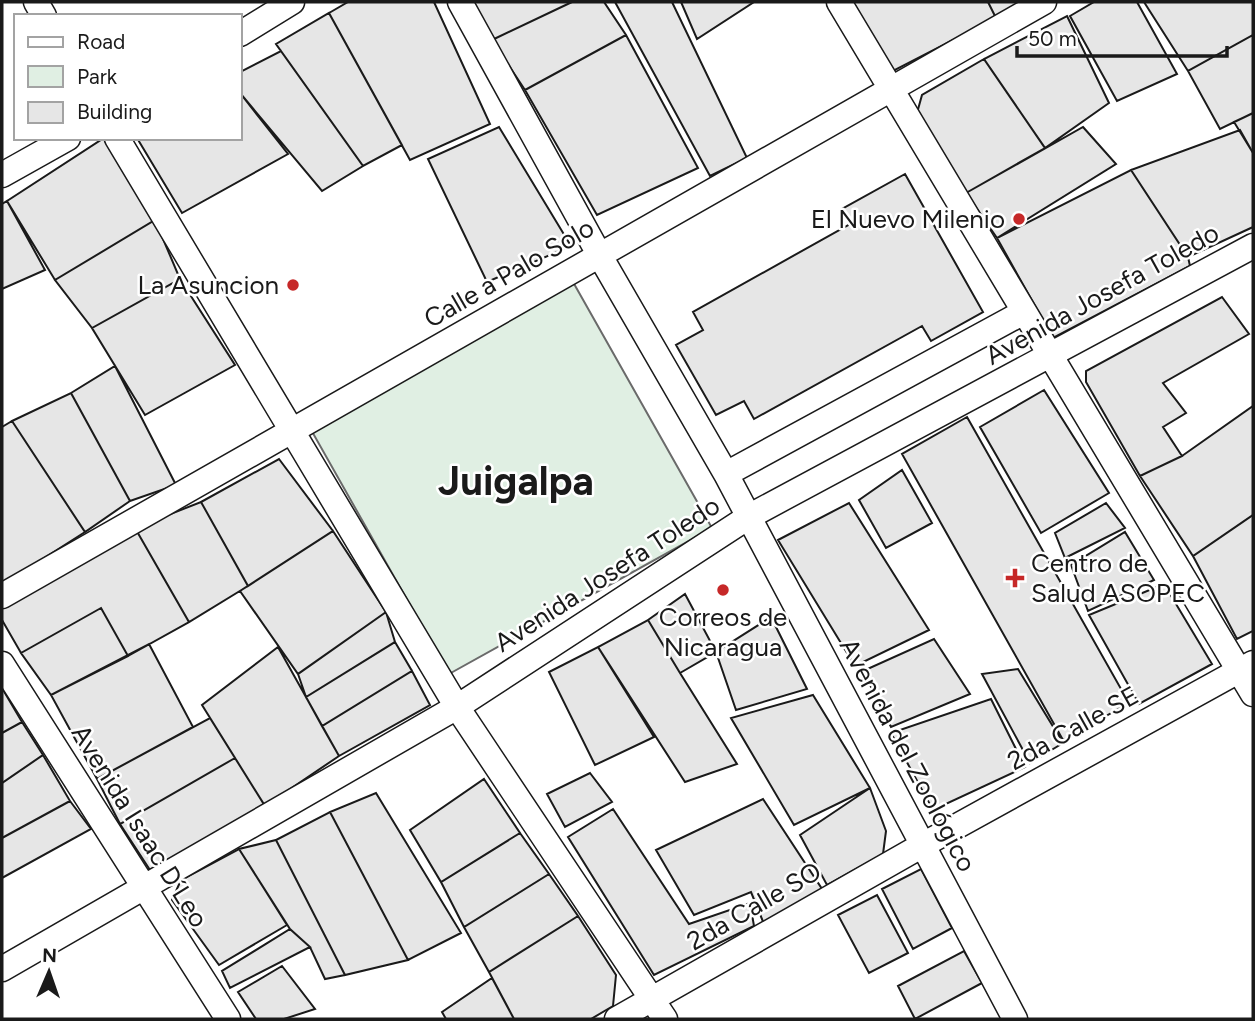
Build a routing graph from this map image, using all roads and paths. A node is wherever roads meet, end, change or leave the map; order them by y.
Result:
1 (292, 2) edge
2 (460, 2) edge
3 (839, 2) edge
4 (1044, 2) edge
5 (242, 33) edge
6 (890, 89) junction
7 (64, 140) edge
8 (118, 140) edge
9 (2, 175) edge
10 (1253, 246) edge
11 (600, 256) junction
12 (1022, 313) junction
13 (1051, 357) junction
14 (294, 430) junction
15 (726, 474) junction
16 (750, 516) junction
17 (2, 596) edge
18 (2, 664) edge
19 (1246, 667) edge
20 (1253, 694) edge
21 (457, 707) junction
22 (921, 846) junction
23 (144, 888) junction
24 (2, 969) edge
25 (653, 998) junction
26 (228, 1019) edge
27 (617, 1019) edge
28 (665, 1019) edge
29 (1015, 1019) edge

1 - 5 street
2 - 11 street, Avenida del Zoológico
3 - 6 street
4 - 6 street, Calle a Palo Solo
6 - 11 street, Calle a Palo Solo
6 - 12 street
7 - 9 street
8 - 14 street
10 - 13 street, Avenida Josefa Toledo
11 - 14 street, Calle a Palo Solo
11 - 15 street, Avenida del Zoológico
12 - 13 street
12 - 15 street
13 - 16 street, Avenida Josefa Toledo
13 - 19 street
14 - 17 street, Calle a Palo Solo
14 - 21 street
15 - 16 street, Avenida del Zoológico
16 - 21 street, Avenida Josefa Toledo
16 - 22 street, Avenida del Zoológico
18 - 23 street, Avenida Isaac D´Leo
19 - 20 street
19 - 22 street, 2da Calle SE
21 - 23 street, Avenida Josefa Toledo
21 - 25 street
22 - 25 street, 2da Calle SO
22 - 29 street, Avenida del Zoológico
23 - 24 street, Avenida Josefa Toledo
23 - 26 street, Avenida Isaac D´Leo
25 - 27 street, 2da Calle SO
25 - 28 street

